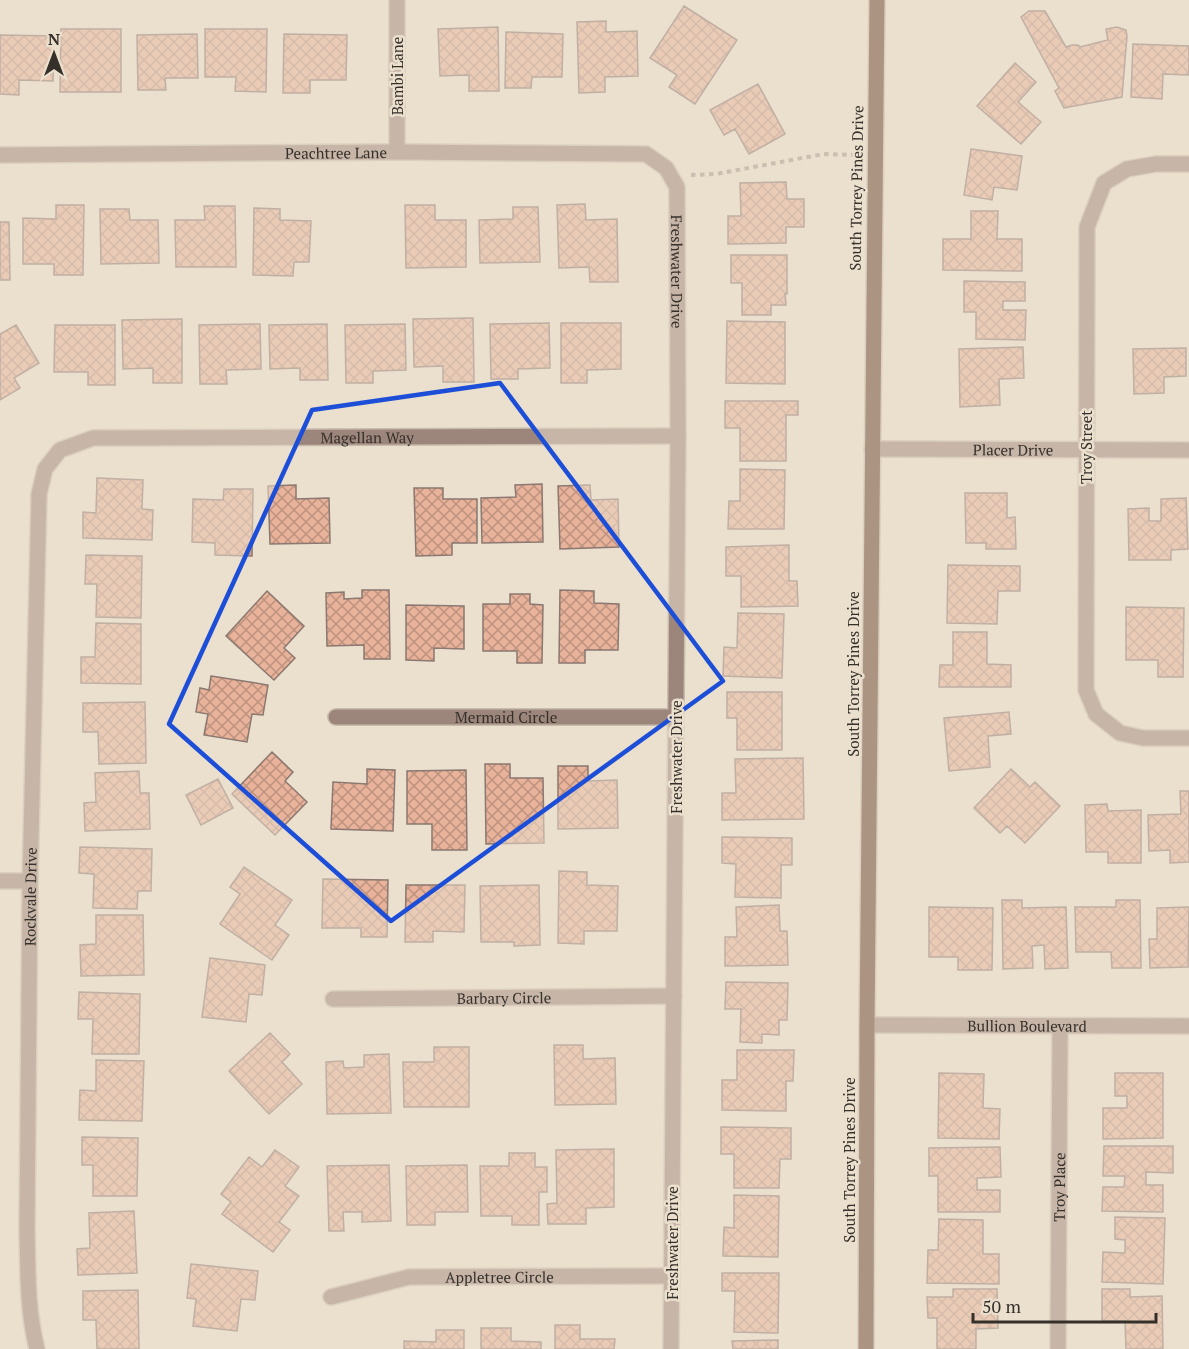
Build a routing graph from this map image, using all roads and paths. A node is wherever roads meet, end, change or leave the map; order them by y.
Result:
1 (397, 0) edge
2 (877, 0) edge
3 (397, 152) junction
4 (0, 155) edge
5 (875, 155) junction
6 (1189, 164) edge
7 (668, 172) junction
8 (678, 436) junction
9 (872, 449) junction
10 (60, 450) joint
11 (1085, 450) junction
12 (1189, 450) edge
13 (336, 717) dead end
14 (676, 717) junction
15 (1189, 738) edge
16 (30, 880) junction
17 (0, 881) edge
18 (674, 996) junction
19 (333, 999) dead end
20 (867, 1025) junction
21 (1060, 1026) junction
22 (1189, 1026) edge
23 (671, 1276) junction
24 (331, 1297) dead end
25 (37, 1349) edge
26 (671, 1349) edge
27 (866, 1349) edge
28 (1058, 1349) edge

1 - 3 street, Bambi Lane
2 - 5 main road, South Torrey Pines Drive
3 - 4 street, Peachtree Lane
3 - 7 street, Peachtree Lane
5 - 7 path
5 - 9 main road, South Torrey Pines Drive
6 - 11 street, Troy Street
7 - 8 street, Freshwater Drive
8 - 10 street, Magellan Way
8 - 14 street, Freshwater Drive
9 - 11 street, Placer Drive
9 - 20 main road, South Torrey Pines Drive
10 - 16 street, Rockvale Drive
11 - 12 street, Placer Drive
11 - 15 street, Troy Street
13 - 14 street, Mermaid Circle
14 - 18 street, Freshwater Drive
16 - 17 street
16 - 25 street, Rockvale Drive
18 - 19 street, Barbary Circle
18 - 23 street, Freshwater Drive
20 - 21 street, Bullion Boulevard
20 - 27 main road, South Torrey Pines Drive
21 - 22 street, Bullion Boulevard
21 - 28 street, Troy Place
23 - 24 street, Appletree Circle
23 - 26 street, Freshwater Drive

